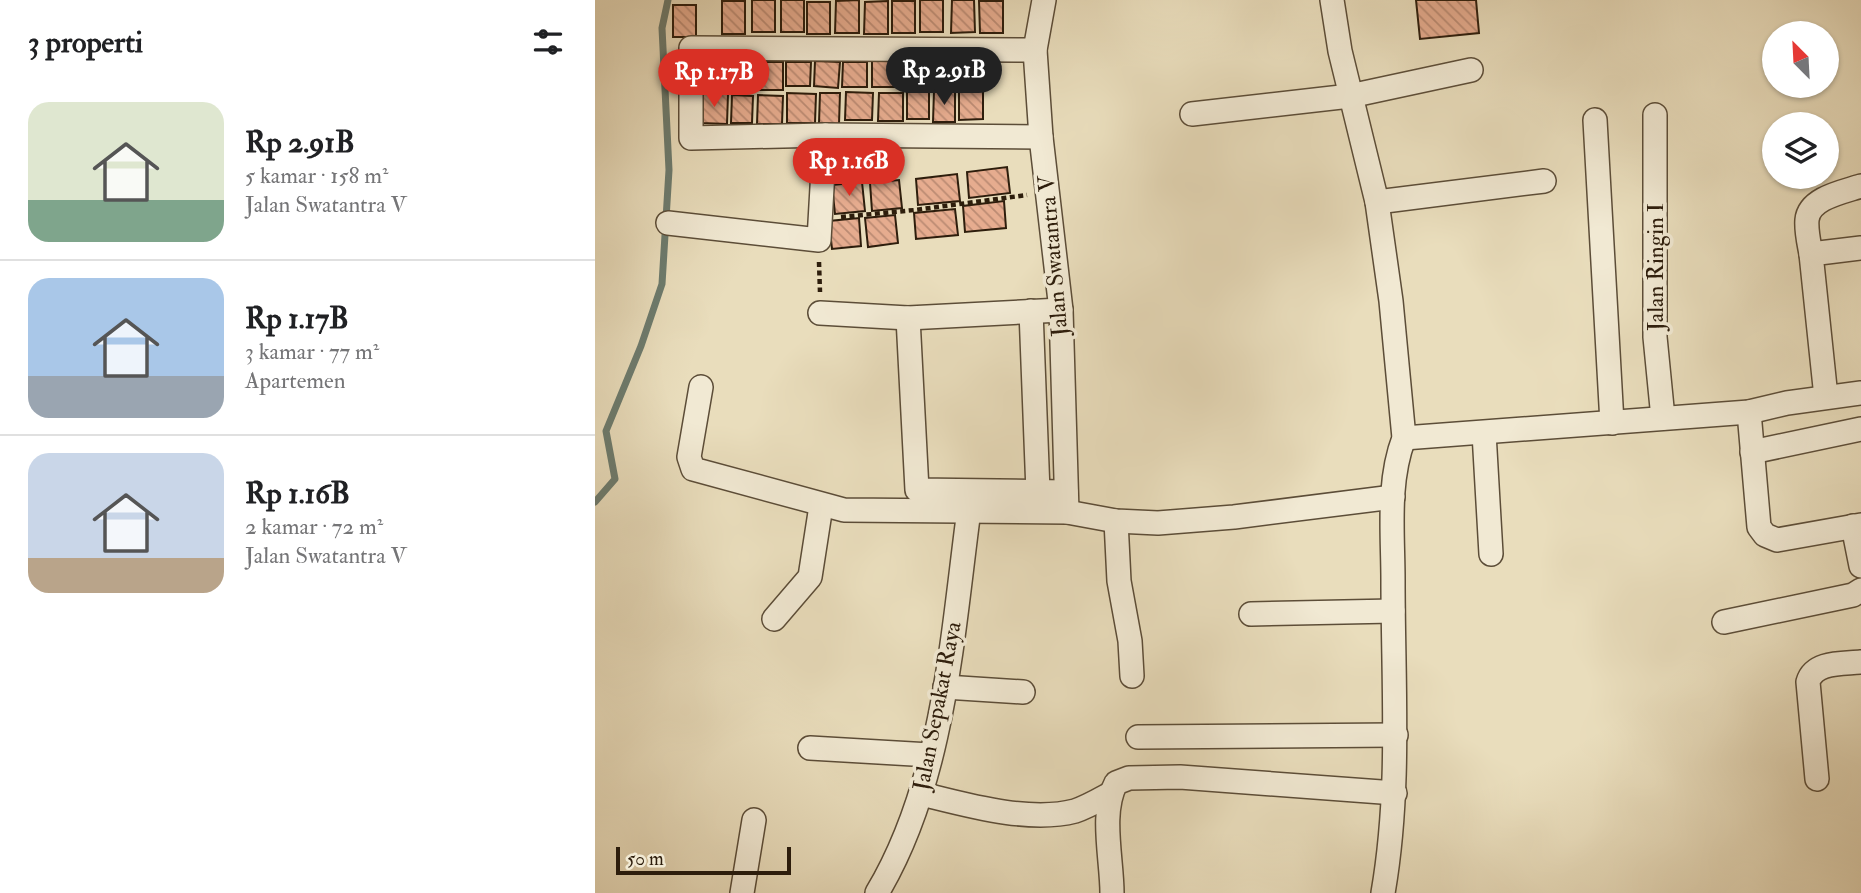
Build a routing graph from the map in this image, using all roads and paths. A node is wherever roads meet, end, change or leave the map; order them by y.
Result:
1 (1044, 0) edge
2 (1332, 0) edge
3 (1035, 50) junction
4 (1471, 70) dead end
5 (1350, 96) junction
6 (1192, 114) dead end
7 (1655, 115) dead end
8 (1595, 120) dead end
9 (825, 135) junction
10 (1041, 137) junction
11 (1544, 181) dead end
12 (1861, 186) edge
13 (1049, 192) junction
14 (1377, 202) junction
15 (668, 223) dead end
16 (819, 229) junction
17 (1861, 248) edge
18 (1811, 254) junction
19 (1061, 310) junction
20 (1031, 312) junction
21 (820, 313) joint
22 (908, 318) junction
23 (1861, 380) edge
24 (701, 387) dead end
25 (1825, 391) junction
26 (1861, 393) edge
27 (1748, 412) junction
28 (1663, 418) junction
29 (1612, 423) junction
30 (1861, 429) edge
31 (1484, 433) junction
32 (1404, 438) junction
33 (1752, 452) junction
34 (1038, 492) junction
35 (1394, 497) junction
36 (1067, 502) junction
37 (821, 506) junction
38 (969, 510) junction
39 (1116, 521) junction
40 (1857, 526) edge
41 (1491, 554) dead end
42 (1861, 566) edge
43 (1861, 590) edge
44 (1393, 611) junction
45 (1251, 614) dead end
46 (774, 619) dead end
47 (1724, 622) dead end
48 (1861, 662) edge
49 (1132, 676) dead end
50 (945, 687) junction
51 (1023, 692) dead end
52 (1397, 735) junction
53 (1138, 737) dead end
54 (810, 748) dead end
55 (930, 755) junction
56 (1818, 779) dead end
57 (1395, 793) junction
58 (922, 794) junction
59 (1110, 794) junction
60 (754, 820) dead end
61 (742, 893) edge
62 (877, 893) edge
63 (1112, 893) edge
64 (1383, 893) edge

1 - 3 street, Jalan Swatantra V
2 - 5 street
3 - 9 street
3 - 10 street, Jalan Swatantra V
4 - 5 street
5 - 6 street
5 - 14 street
7 - 28 street, Jalan Ringin I
8 - 29 street
9 - 10 street
9 - 16 street
10 - 13 street, Jalan Swatantra V
11 - 14 street
12 - 18 street
13 - 16 path
13 - 19 street, Jalan Swatantra V
14 - 32 street
15 - 16 street
16 - 21 path
17 - 18 street
18 - 25 street
19 - 20 street
19 - 36 street, Jalan Swatantra V
20 - 22 street
20 - 34 street
21 - 22 street
22 - 34 street
23 - 25 street
24 - 37 street
25 - 26 street
25 - 27 street
27 - 28 street
27 - 33 street
28 - 29 street
29 - 31 street
30 - 33 street
31 - 32 street
31 - 41 street
32 - 35 street
33 - 40 street
34 - 36 street
35 - 39 street
35 - 44 street
36 - 38 street
36 - 39 street
37 - 38 street
37 - 46 street
38 - 50 street, Jalan Sepakat Raya
39 - 49 street
40 - 42 street
43 - 47 street
44 - 45 street
44 - 52 street
48 - 56 street
50 - 51 street
50 - 55 street, Jalan Sepakat Raya
52 - 53 street
52 - 57 street
54 - 55 street
55 - 58 street, Jalan Sepakat Raya
57 - 59 street
57 - 64 street
58 - 59 street
58 - 62 street, Jalan Sepakat Raya
59 - 63 street
60 - 61 street

